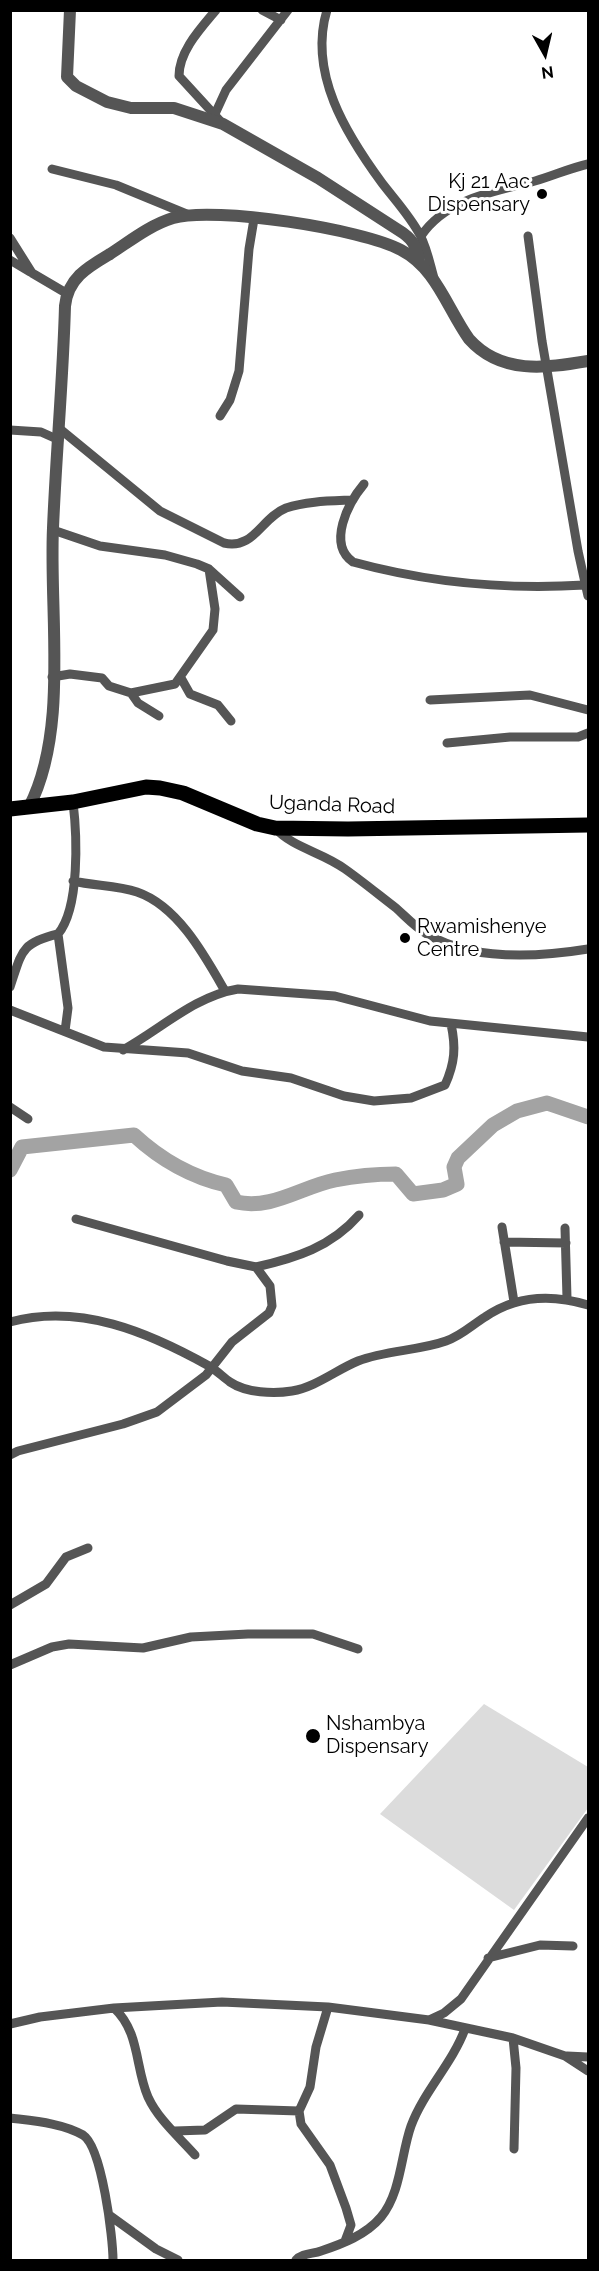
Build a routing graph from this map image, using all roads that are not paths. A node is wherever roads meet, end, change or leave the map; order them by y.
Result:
1 (70, 10) edge
2 (216, 10) edge
3 (262, 10) edge
4 (288, 10) edge
5 (327, 10) edge
6 (281, 20) junction
7 (214, 114) junction
8 (223, 124) junction
9 (588, 164) edge
10 (52, 169) dead end
11 (189, 215) junction
12 (254, 219) junction
13 (421, 236) junction
14 (528, 236) dead end
15 (10, 238) edge
16 (10, 260) edge
17 (419, 261) junction
18 (32, 273) junction
19 (436, 284) junction
20 (66, 293) junction
21 (588, 361) edge
22 (548, 369) junction
23 (220, 416) dead end
24 (10, 430) edge
25 (59, 435) junction
26 (364, 484) dead end
27 (353, 500) junction
28 (52, 530) junction
29 (588, 546) edge
30 (578, 551) junction
31 (209, 569) junction
32 (587, 591) edge
33 (240, 597) dead end
34 (52, 677) junction
35 (181, 678) junction
36 (131, 693) junction
37 (430, 700) dead end
38 (588, 710) edge
39 (159, 716) dead end
40 (231, 721) dead end
41 (588, 733) edge
42 (447, 743) dead end
43 (73, 802) junction
44 (29, 807) junction
45 (10, 808) edge
46 (588, 825) edge
47 (274, 828) junction
48 (73, 881) junction
49 (58, 934) junction
50 (588, 949) edge
51 (10, 987) edge
52 (225, 991) junction
53 (10, 1010) edge
54 (451, 1024) junction
55 (65, 1031) junction
56 (588, 1037) edge
57 (123, 1050) junction
58 (10, 1107) edge
59 (28, 1119) dead end
60 (359, 1215) dead end
61 (76, 1219) dead end
62 (502, 1227) dead end
63 (565, 1228) dead end
64 (504, 1242) junction
65 (566, 1243) junction
66 (256, 1267) junction
67 (567, 1299) junction
68 (514, 1302) junction
69 (588, 1305) edge
70 (10, 1322) edge
71 (211, 1367) junction
72 (10, 1455) edge
73 (88, 1548) dead end
74 (10, 1605) edge
75 (358, 1649) dead end
76 (10, 1665) edge
77 (588, 1818) edge
78 (573, 1946) dead end
79 (489, 1958) junction
80 (328, 2007) junction
81 (114, 2008) junction
82 (429, 2020) junction
83 (10, 2025) edge
84 (465, 2029) junction
85 (513, 2038) junction
86 (565, 2056) junction
87 (588, 2057) edge
88 (588, 2071) edge
89 (298, 2111) junction
90 (10, 2118) edge
91 (175, 2132) junction
92 (514, 2149) dead end
93 (195, 2154) dead end
94 (109, 2215) junction
95 (345, 2241) junction
96 (113, 2260) edge
97 (178, 2260) edge
98 (296, 2260) edge

1 - 8 street
2 - 7 street
3 - 6 street
4 - 6 street
5 - 13 street
6 - 7 street
7 - 8 street
8 - 17 street
9 - 13 street
10 - 11 street
11 - 12 street
11 - 20 street
12 - 17 street
12 - 23 street
13 - 19 street
14 - 22 street
15 - 18 street
16 - 18 street
17 - 19 street
18 - 20 street
19 - 22 street
20 - 25 street
21 - 22 street
22 - 30 street
24 - 25 street
25 - 27 street
25 - 28 street
26 - 27 street
27 - 32 street
28 - 31 street
28 - 34 street
29 - 30 street
30 - 32 street
31 - 33 street
31 - 35 street
34 - 36 street
34 - 44 street
35 - 36 street
35 - 40 street
36 - 39 street
37 - 38 street
41 - 42 street
43 - 44 main road, Uganda Road
43 - 47 main road, Uganda Road
43 - 48 street
44 - 45 main road, Uganda Road
46 - 47 main road, Uganda Road
47 - 50 street
48 - 49 street
48 - 52 street
49 - 51 street
49 - 55 street
52 - 54 street
52 - 57 street
53 - 55 street
54 - 56 street
54 - 57 street
55 - 57 street
58 - 59 street
60 - 66 street
61 - 66 street
62 - 64 street
63 - 65 street
64 - 65 street
64 - 68 street
65 - 67 street
66 - 71 street
67 - 68 street
67 - 69 street
68 - 71 street
70 - 71 street
71 - 72 street
73 - 74 street
75 - 76 street
77 - 79 street
78 - 79 street
79 - 82 street
80 - 81 street
80 - 82 street
80 - 89 street
81 - 83 street
81 - 91 street
82 - 84 street
84 - 85 street
84 - 95 street
85 - 86 street
85 - 92 street
86 - 87 street
86 - 88 street
89 - 91 street
89 - 95 street
90 - 94 street
91 - 93 street
94 - 96 street
94 - 97 street
95 - 98 street

